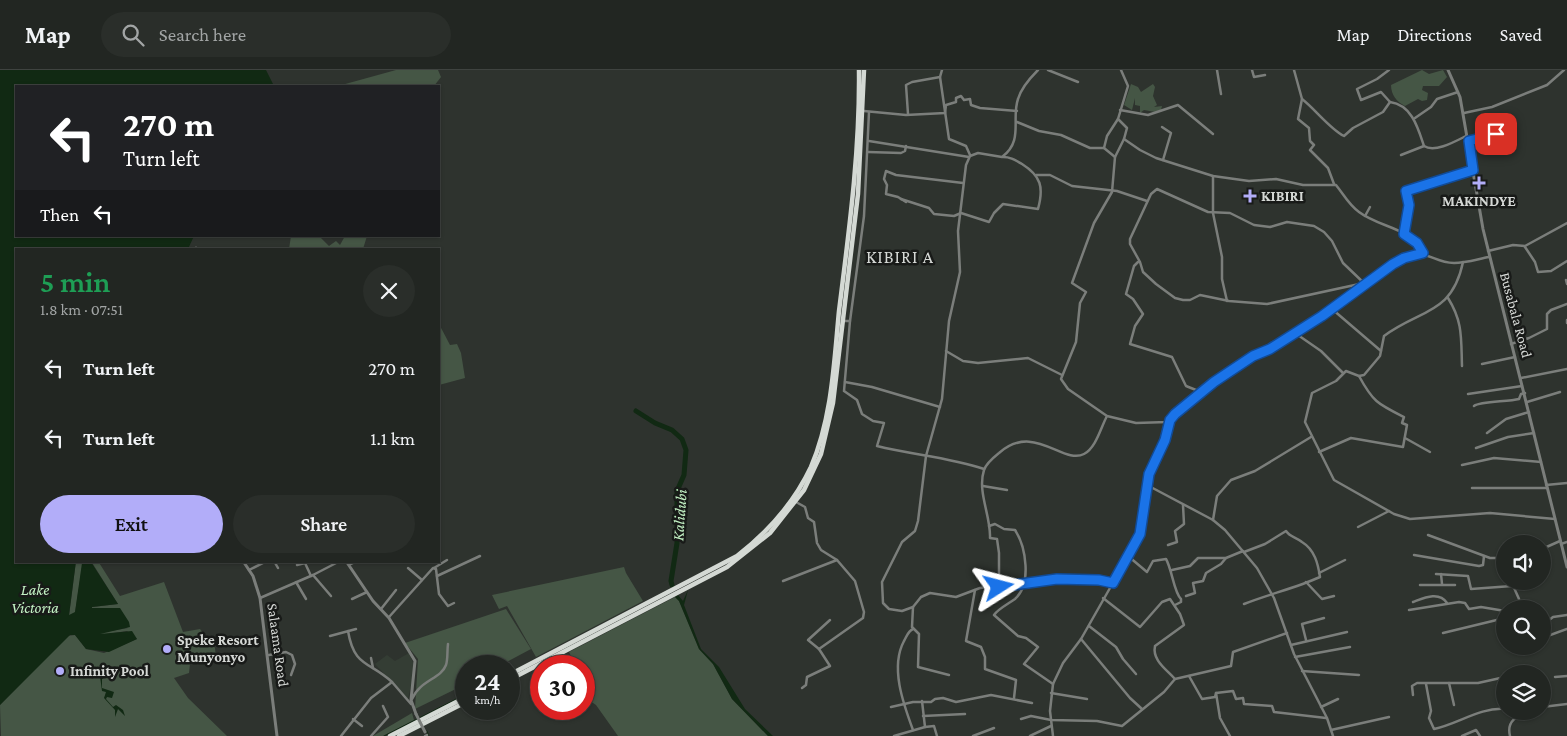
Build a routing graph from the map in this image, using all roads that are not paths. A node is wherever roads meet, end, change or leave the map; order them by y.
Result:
1 (859, 70) edge
2 (864, 70) edge
3 (942, 70) edge
4 (1038, 70) edge
5 (1048, 70) edge
6 (1121, 70) edge
7 (1217, 70) edge
8 (1252, 70) edge
9 (1294, 70) edge
10 (1389, 70) edge
11 (1448, 70) edge
12 (1564, 70) edge
13 (1265, 75) dead end
14 (940, 77) junction
15 (1078, 82) dead end
16 (1458, 92) junction
17 (1221, 94) dead end
18 (1302, 99) junction
19 (1390, 102) junction
20 (1120, 110) junction
21 (866, 111) junction
22 (1017, 111) junction
23 (1464, 113) junction
24 (908, 114) junction
25 (944, 114) junction
26 (1415, 118) junction
27 (1118, 119) junction
28 (1017, 122) junction
29 (1162, 127) dead end
30 (1213, 134) dead end
31 (1496, 134) dead end
32 (1468, 135) junction
33 (1124, 139) junction
34 (869, 141) junction
35 (1469, 141) junction
36 (906, 146) junction
37 (1424, 146) junction
38 (1104, 148) junction
39 (868, 152) junction
40 (1008, 152) junction
41 (1401, 155) dead end
42 (969, 156) junction
43 (1002, 157) junction
44 (1010, 157) junction
45 (1115, 157) junction
46 (1164, 160) junction
47 (1473, 170) junction
48 (1036, 175) junction
49 (1213, 176) junction
50 (963, 183) junction
51 (1334, 185) junction
52 (859, 186) junction
53 (866, 187) junction
54 (1113, 190) junction
55 (901, 199) junction
56 (1147, 201) junction
57 (906, 202) dead end
58 (1370, 207) dead end
59 (1213, 212) junction
60 (961, 213) junction
61 (1365, 216) junction
62 (1567, 223) edge
63 (1404, 234) junction
64 (1525, 246) junction
65 (1488, 251) junction
66 (1423, 253) junction
67 (1489, 257) junction
68 (1138, 261) junction
69 (1567, 261) edge
70 (1463, 262) junction
71 (1566, 280) edge
72 (1365, 284) junction
73 (1567, 284) edge
74 (1448, 298) junction
75 (1227, 301) junction
76 (1567, 304) edge
77 (1332, 309) junction
78 (843, 321) junction
79 (850, 321) junction
80 (1295, 333) junction
81 (1511, 344) junction
82 (946, 351) junction
83 (1381, 352) junction
84 (1516, 357) junction
85 (1482, 364) dead end
86 (1462, 366) dead end
87 (1567, 369) edge
88 (1343, 373) junction
89 (1062, 375) junction
90 (1359, 376) junction
91 (1521, 378) junction
92 (845, 382) junction
93 (1523, 385) junction
94 (1200, 392) junction
95 (1560, 392) dead end
96 (1525, 393) junction
97 (1468, 394) dead end
98 (1526, 402) junction
99 (1474, 406) dead end
100 (940, 407) junction
101 (1529, 412) junction
102 (1107, 416) junction
103 (1170, 420) junction
104 (1487, 433) dead end
105 (1534, 433) junction
106 (1312, 437) junction
107 (1405, 438) junction
108 (1476, 448) dead end
109 (1319, 452) junction
110 (1430, 452) dead end
111 (926, 456) junction
112 (1541, 462) junction
113 (1462, 466) dead end
114 (984, 469) junction
115 (1567, 483) edge
116 (1147, 485) junction
117 (983, 486) junction
118 (1546, 486) junction
119 (1472, 488) dead end
120 (1007, 490) dead end
121 (796, 502) junction
122 (1183, 505) junction
123 (1389, 511) junction
124 (1555, 519) junction
125 (1213, 520) junction
126 (990, 526) junction
127 (1358, 527) dead end
128 (1428, 535) dead end
129 (1561, 542) junction
130 (1567, 542) edge
131 (1168, 545) dead end
132 (1551, 546) edge
133 (1243, 552) junction
134 (1414, 555) dead end
135 (480, 556) dead end
136 (1128, 556) junction
137 (1484, 556) junction
138 (1226, 558) junction
139 (1496, 558) edge
140 (447, 560) dead end
141 (838, 560) junction
142 (1345, 560) dead end
143 (244, 563) edge
144 (263, 563) edge
145 (275, 563) edge
146 (336, 563) edge
147 (347, 563) edge
148 (297, 565) dead end
149 (726, 565) junction
150 (1567, 566) edge
151 (278, 568) dead end
152 (408, 568) dead end
153 (434, 568) junction
154 (249, 570) junction
155 (1172, 570) junction
156 (1319, 573) junction
157 (1436, 574) dead end
158 (1441, 574) junction
159 (312, 576) junction
160 (437, 576) junction
161 (422, 580) junction
162 (782, 581) dead end
163 (296, 582) junction
164 (1306, 582) junction
165 (1025, 583) junction
166 (1113, 583) junction
167 (1442, 584) junction
168 (1420, 585) dead end
169 (1455, 585) dead end
170 (999, 587) junction
171 (1496, 587) edge
172 (396, 590) dead end
173 (975, 590) junction
174 (367, 592) junction
175 (1272, 593) junction
176 (330, 596) dead end
177 (1186, 596) dead end
178 (1334, 596) dead end
179 (260, 598) junction
180 (1103, 598) junction
181 (306, 599) dead end
182 (352, 600) dead end
183 (1412, 602) dead end
184 (454, 603) dead end
185 (1447, 603) junction
186 (1244, 604) dead end
187 (1175, 605) junction
188 (913, 607) junction
189 (381, 609) junction
190 (1410, 610) dead end
191 (1496, 610) edge
192 (1567, 615) edge
193 (389, 618) junction
194 (1324, 618) dead end
195 (1551, 619) edge
196 (830, 620) dead end
197 (1496, 620) edge
198 (1088, 626) junction
199 (356, 628) dead end
200 (914, 629) junction
201 (1567, 629) edge
202 (348, 631) junction
203 (1347, 632) dead end
204 (1443, 633) dead end
205 (1287, 634) junction
206 (1551, 634) edge
207 (330, 636) dead end
208 (1081, 639) junction
209 (1306, 640) junction
210 (448, 644) dead end
211 (1291, 645) junction
212 (1350, 647) dead end
213 (566, 648) junction
214 (818, 649) junction
215 (269, 655) junction
216 (1295, 656) junction
217 (371, 658) dead end
218 (373, 668) junction
219 (520, 670) edge
220 (1302, 671) junction
221 (520, 674) edge
222 (1136, 674) dead end
223 (291, 675) dead end
224 (950, 675) dead end
225 (1189, 675) junction
226 (1359, 675) dead end
227 (1567, 676) edge
228 (1555, 677) dead end
229 (1496, 678) edge
230 (1175, 679) junction
231 (392, 682) junction
232 (1450, 683) junction
233 (1053, 684) junction
234 (1426, 684) junction
235 (802, 688) dead end
236 (1051, 692) junction
237 (1216, 693) junction
238 (1413, 694) dead end
239 (1014, 698) junction
240 (1087, 699) dead end
241 (1338, 700) dead end
242 (922, 701) junction
243 (411, 702) junction
244 (455, 703) edge
245 (1032, 703) dead end
246 (903, 704) junction
247 (1567, 704) edge
248 (1454, 705) dead end
249 (383, 706) dead end
250 (1551, 706) edge
251 (892, 707) dead end
252 (1321, 707) junction
253 (455, 708) edge
254 (1496, 708) edge
255 (1142, 709) junction
256 (966, 714) dead end
257 (923, 716) junction
258 (1389, 717) dead end
259 (1327, 718) junction
260 (353, 719) junction
261 (1020, 719) dead end
262 (1050, 720) junction
263 (1514, 720) edge
264 (362, 726) dead end
265 (1051, 726) junction
266 (925, 728) junction
267 (994, 728) dead end
268 (913, 730) junction
269 (1331, 730) junction
270 (426, 735) edge
271 (277, 736) edge
272 (341, 736) edge
273 (370, 736) edge
274 (390, 736) edge
275 (399, 736) edge
276 (894, 736) edge
277 (936, 736) edge
278 (973, 736) edge
279 (1030, 736) edge
280 (1053, 736) edge
281 (1230, 736) edge
282 (1333, 736) edge
283 (1462, 736) edge
284 (1480, 736) edge
285 (1510, 736) edge

1 - 149 highway
2 - 21 highway
3 - 14 street
4 - 22 street
5 - 15 street
6 - 20 street
7 - 17 street
8 - 13 street
9 - 18 street
10 - 19 street
11 - 16 street, Busabala Road
12 - 23 street
14 - 24 street
14 - 25 street
16 - 23 street, Busabala Road
16 - 26 street
18 - 19 street
18 - 51 street
19 - 26 street
20 - 27 street
20 - 30 street
21 - 24 street
21 - 34 street
21 - 52 highway
22 - 25 street
22 - 28 street
23 - 32 street, Busabala Road
24 - 25 street
25 - 42 street
26 - 37 street
27 - 33 street
27 - 38 street
28 - 38 street
28 - 40 street
29 - 46 street
31 - 35 street
32 - 35 street, Busabala Road
32 - 37 street
33 - 45 street
33 - 46 street
34 - 36 street
34 - 39 street
35 - 47 street, Busabala Road
36 - 39 street
36 - 42 street
37 - 41 street
38 - 45 street
39 - 53 street
40 - 43 street
40 - 44 street
42 - 43 street
42 - 50 street
43 - 44 street
44 - 48 street
45 - 54 street
46 - 49 street
47 - 63 street
47 - 65 street, Busabala Road
48 - 54 street
48 - 60 street
49 - 51 street
49 - 59 street
50 - 55 street
50 - 60 street
51 - 61 street
52 - 53 street
52 - 78 highway
53 - 79 street
54 - 56 street
54 - 89 street
55 - 57 street
55 - 60 street
56 - 59 street
56 - 68 street
58 - 61 street
59 - 72 street
59 - 75 street
60 - 82 street
61 - 63 street
62 - 64 street
63 - 66 street
64 - 65 street
64 - 69 street
65 - 67 street, Busabala Road
66 - 70 street
66 - 72 street
67 - 70 street
67 - 81 street, Busabala Road
68 - 75 street
68 - 94 street
70 - 74 street
71 - 73 street
72 - 75 street
72 - 77 street
74 - 83 street
74 - 86 street
76 - 81 street
77 - 80 street
77 - 83 street
78 - 79 street
78 - 121 highway
79 - 92 street
80 - 88 street
80 - 94 street
81 - 84 street, Busabala Road
82 - 89 street
82 - 100 street
83 - 90 street
84 - 85 street
84 - 91 street, Busabala Road
87 - 91 street
88 - 90 street
88 - 106 street
89 - 102 street
90 - 107 street
91 - 93 street, Busabala Road
92 - 100 street
92 - 111 street
93 - 96 street, Busabala Road
93 - 97 street
94 - 103 street
95 - 98 street
96 - 98 street, Busabala Road
96 - 99 street
98 - 101 street, Busabala Road
100 - 111 street
101 - 104 street
101 - 105 street, Busabala Road
102 - 103 street
102 - 114 street
103 - 116 street
105 - 108 street
105 - 112 street, Busabala Road
106 - 109 street
106 - 125 street
107 - 109 street
107 - 110 street
109 - 123 street
111 - 114 street
111 - 188 street
112 - 113 street
112 - 118 street, Busabala Road
114 - 117 street
115 - 118 street
116 - 122 street
116 - 136 street
117 - 120 street
117 - 126 street
118 - 119 street
118 - 124 street, Busabala Road
121 - 141 street
121 - 149 highway
122 - 125 street
122 - 131 street
123 - 124 street
123 - 127 street
124 - 129 street, Busabala Road
125 - 133 street
126 - 165 street
126 - 170 street
128 - 137 street
129 - 130 street
129 - 132 street
129 - 150 street, Busabala Road
133 - 138 street
133 - 156 street
133 - 175 street
134 - 137 street
135 - 160 street
136 - 155 street
136 - 166 street
137 - 139 street
138 - 155 street
138 - 177 street
140 - 153 street
141 - 162 street
141 - 214 street
142 - 156 street
143 - 154 street, Salaama Road
144 - 154 street
145 - 151 street
146 - 159 street
147 - 174 street
148 - 159 street
149 - 213 highway
152 - 161 street
153 - 160 street
153 - 161 street
154 - 179 street, Salaama Road
155 - 187 street
156 - 164 street
157 - 158 street
158 - 167 street
158 - 171 street
159 - 163 street
159 - 176 street
160 - 184 street
161 - 193 street
163 - 179 street
163 - 181 street
164 - 175 street
164 - 178 street
165 - 166 street
165 - 170 street
165 - 233 street
166 - 180 street
167 - 168 street
167 - 169 street
170 - 173 street
172 - 189 street
173 - 188 street
173 - 239 street
174 - 182 street
174 - 189 street
175 - 186 street
175 - 205 street
179 - 215 street, Salaama Road
180 - 187 street
180 - 198 street
183 - 185 street
185 - 190 street
185 - 191 street
187 - 230 street
188 - 200 street
189 - 193 street
192 - 195 street
193 - 243 street
194 - 209 street
196 - 214 street
197 - 204 street
198 - 208 street
198 - 222 street
199 - 202 street
200 - 224 street
200 - 246 street
201 - 206 street
202 - 207 street
202 - 218 street
203 - 209 street
205 - 211 street
205 - 225 street
208 - 233 street
208 - 255 street
209 - 211 street
210 - 243 street
211 - 216 street
212 - 216 street
213 - 219 highway
213 - 221 highway
214 - 235 street
215 - 223 street
215 - 271 street, Salaama Road
216 - 220 street
217 - 218 street
218 - 231 street
220 - 226 street
220 - 252 street
225 - 230 street
225 - 237 street
227 - 228 street
229 - 232 street
230 - 255 street
231 - 243 street
231 - 260 street
232 - 234 street
232 - 248 street
233 - 236 street
234 - 238 street
234 - 254 street
236 - 240 street
236 - 262 street
237 - 259 street
237 - 281 street
239 - 242 street
239 - 245 street
241 - 252 street
242 - 246 street
242 - 257 street
243 - 270 street, bridge
244 - 274 highway
246 - 251 street
246 - 268 street
247 - 250 street
249 - 273 street
252 - 259 street
253 - 275 highway
255 - 262 street
256 - 257 street
257 - 266 street
258 - 269 street
259 - 269 street
260 - 264 street
260 - 272 street
261 - 262 street
262 - 265 street
263 - 285 street
265 - 279 street
265 - 280 street
266 - 268 street
266 - 277 street
267 - 278 street
268 - 276 street
269 - 282 street
283 - 284 street

